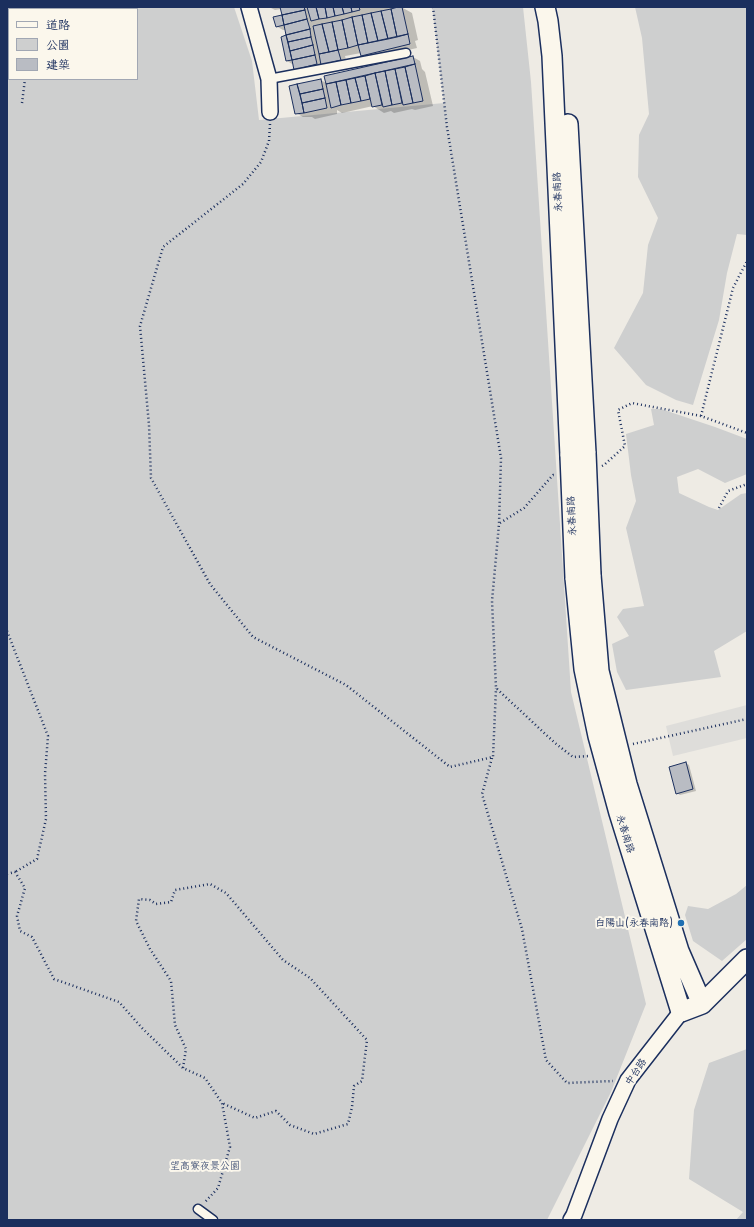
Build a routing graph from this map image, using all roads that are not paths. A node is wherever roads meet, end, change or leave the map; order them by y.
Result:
1 (248, 7) edge
2 (553, 14) edge
3 (406, 53) dead end
4 (269, 79) junction
5 (270, 112) road end
6 (583, 576) junction
7 (747, 959) edge
8 (702, 1004) junction
9 (681, 1012) junction
10 (198, 1209) road end
11 (213, 1220) edge
12 (571, 1220) edge

1 - 4 street
2 - 6 street, 永春南路, bridge
3 - 4 lane
4 - 5 street
6 - 8 street, 永春南路
6 - 9 street, 永春南路
7 - 8 street
8 - 9 street
9 - 12 street, 中台路
10 - 11 lane

